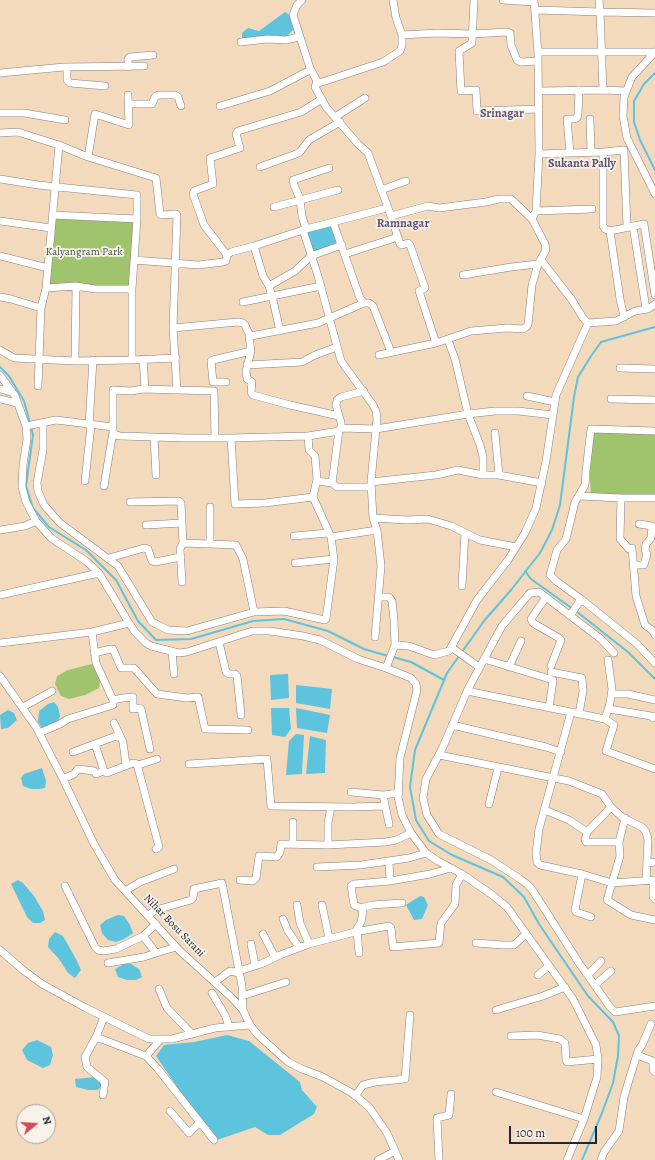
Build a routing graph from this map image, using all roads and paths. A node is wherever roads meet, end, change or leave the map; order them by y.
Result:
1 (302, 0) edge
2 (394, 0) edge
3 (474, 0) edge
4 (503, 0) edge
5 (599, 0) edge
6 (534, 1) edge
7 (536, 10) junction
8 (600, 12) junction
9 (655, 13) edge
10 (472, 34) junction
11 (402, 35) junction
12 (300, 37) junction
13 (241, 42) dead end
14 (601, 51) junction
15 (538, 52) junction
16 (655, 52) edge
17 (153, 55) dead end
18 (538, 61) junction
19 (144, 66) dead end
20 (128, 67) junction
21 (67, 68) junction
22 (310, 70) junction
23 (0, 73) edge
24 (316, 84) junction
25 (105, 86) dead end
26 (579, 90) junction
27 (604, 90) junction
28 (539, 91) junction
29 (626, 91) junction
30 (128, 95) dead end
31 (365, 98) dead end
32 (322, 99) junction
33 (129, 104) junction
34 (181, 106) dead end
35 (220, 106) dead end
36 (539, 109) junction
37 (0, 113) edge
38 (590, 119) dead end
39 (65, 120) dead end
40 (337, 120) junction
41 (0, 133) edge
42 (59, 145) junction
43 (591, 152) junction
44 (603, 152) junction
45 (570, 153) junction
46 (539, 154) junction
47 (88, 157) junction
48 (260, 167) dead end
49 (329, 168) dead end
50 (0, 179) edge
51 (406, 182) dead end
52 (54, 186) junction
53 (338, 190) dead end
54 (381, 190) junction
55 (655, 194) edge
56 (300, 200) junction
57 (274, 206) dead end
58 (387, 208) junction
59 (592, 209) dead end
60 (536, 211) junction
61 (52, 215) junction
62 (391, 216) junction
63 (137, 219) junction
64 (532, 219) junction
65 (0, 221) edge
66 (333, 222) junction
67 (630, 227) junction
68 (51, 228) junction
69 (305, 230) junction
70 (610, 230) junction
71 (398, 237) junction
72 (342, 245) junction
73 (254, 246) junction
74 (345, 254) junction
75 (227, 255) junction
76 (0, 256) edge
77 (311, 256) junction
78 (134, 260) junction
79 (541, 260) junction
80 (176, 264) junction
81 (48, 268) junction
82 (463, 275) dead end
83 (76, 286) junction
84 (269, 286) junction
85 (321, 286) junction
86 (46, 288) junction
87 (132, 289) junction
88 (272, 296) junction
89 (655, 296) edge
90 (0, 297) edge
91 (243, 302) dead end
92 (364, 303) junction
93 (655, 304) edge
94 (41, 308) junction
95 (646, 309) junction
96 (624, 317) junction
97 (329, 319) junction
98 (588, 322) junction
99 (173, 328) junction
100 (280, 331) junction
101 (250, 336) junction
102 (448, 340) junction
103 (436, 344) junction
104 (337, 348) junction
105 (0, 350) edge
106 (251, 351) junction
107 (391, 352) junction
108 (379, 355) dead end
109 (176, 358) junction
110 (143, 359) junction
111 (39, 360) junction
112 (93, 360) junction
113 (132, 360) junction
114 (75, 361) junction
115 (247, 365) junction
116 (620, 368) dead end
117 (655, 369) edge
118 (0, 375) edge
119 (226, 382) dead end
120 (38, 386) dead end
121 (0, 389) edge
122 (145, 389) junction
123 (177, 390) junction
124 (364, 391) junction
125 (12, 392) junction
126 (527, 396) dead end
127 (0, 399) edge
128 (611, 399) dead end
129 (655, 400) edge
130 (555, 402) junction
131 (18, 403) junction
132 (468, 414) junction
133 (553, 415) junction
134 (339, 416) junction
135 (41, 423) junction
136 (90, 425) junction
137 (28, 426) junction
138 (376, 428) junction
139 (113, 430) junction
140 (340, 430) junction
141 (655, 431) edge
142 (495, 433) dead end
143 (308, 436) junction
144 (154, 437) junction
145 (215, 438) junction
146 (231, 438) junction
147 (483, 474) junction
148 (156, 475) dead end
149 (499, 475) junction
150 (85, 481) dead end
151 (316, 481) junction
152 (332, 483) junction
153 (542, 483) junction
154 (371, 485) junction
155 (104, 486) dead end
156 (579, 496) junction
157 (313, 497) junction
158 (621, 498) junction
159 (655, 498) edge
160 (130, 502) dead end
161 (210, 507) dead end
162 (373, 518) junction
163 (36, 521) junction
164 (182, 523) junction
165 (639, 524) dead end
166 (146, 525) dead end
167 (0, 530) edge
168 (377, 530) junction
169 (464, 533) junction
170 (330, 535) junction
171 (294, 536) dead end
172 (183, 543) junction
173 (210, 544) junction
174 (516, 547) junction
175 (181, 557) junction
176 (109, 558) junction
177 (334, 559) junction
178 (295, 563) dead end
179 (634, 565) junction
180 (99, 573) junction
181 (182, 582) dead end
182 (462, 586) dead end
183 (0, 595) edge
184 (378, 597) junction
185 (546, 597) junction
186 (581, 599) junction
187 (573, 611) junction
188 (254, 612) junction
189 (129, 622) junction
190 (92, 632) junction
191 (655, 635) edge
192 (375, 637) dead end
193 (521, 641) dead end
194 (219, 642) junction
195 (0, 643) edge
196 (393, 648) junction
197 (454, 649) junction
198 (172, 651) junction
199 (94, 653) junction
200 (614, 653) dead end
201 (484, 659) junction
202 (608, 660) dead end
203 (655, 663) edge
204 (480, 667) junction
205 (509, 667) junction
206 (386, 668) junction
207 (174, 674) dead end
208 (0, 676) edge
209 (52, 691) dead end
210 (467, 691) junction
211 (612, 694) junction
212 (113, 700) junction
213 (655, 700) edge
214 (23, 707) junction
215 (549, 708) junction
216 (609, 709) junction
217 (571, 712) junction
218 (579, 714) junction
219 (241, 715) dead end
220 (655, 716) edge
221 (605, 719) junction
222 (114, 723) dead end
223 (452, 725) junction
224 (248, 730) dead end
225 (40, 733) junction
226 (119, 735) junction
227 (95, 744) junction
228 (150, 749) dead end
229 (73, 752) dead end
230 (560, 752) junction
231 (439, 755) junction
232 (157, 759) dead end
233 (189, 764) dead end
234 (126, 765) junction
235 (138, 765) junction
236 (498, 768) junction
237 (655, 769) edge
238 (104, 771) junction
239 (63, 778) junction
240 (553, 778) junction
241 (352, 792) dead end
242 (398, 794) junction
243 (382, 795) junction
244 (489, 804) dead end
245 (385, 806) junction
246 (611, 806) junction
247 (331, 807) junction
248 (546, 810) junction
249 (625, 818) junction
250 (293, 822) dead end
251 (388, 824) dead end
252 (588, 832) junction
253 (411, 833) junction
254 (619, 842) junction
255 (293, 844) junction
256 (328, 845) junction
257 (156, 849) dead end
258 (426, 852) junction
259 (389, 861) junction
260 (647, 862) junction
261 (655, 862) edge
262 (317, 867) dead end
263 (451, 868) junction
264 (174, 869) dead end
265 (462, 874) junction
266 (582, 874) junction
267 (240, 880) dead end
268 (652, 880) edge
269 (390, 881) junction
270 (612, 883) junction
271 (65, 886) dead end
272 (125, 891) junction
273 (655, 899) edge
274 (402, 904) dead end
275 (297, 905) dead end
276 (322, 905) dead end
277 (362, 908) junction
278 (148, 915) junction
279 (591, 917) dead end
280 (283, 919) dead end
281 (655, 920) edge
282 (156, 924) junction
283 (356, 931) junction
284 (263, 934) dead end
285 (526, 934) junction
286 (143, 936) junction
287 (329, 938) junction
288 (476, 942) dead end
289 (251, 944) dead end
290 (309, 944) junction
291 (176, 947) junction
292 (299, 948) junction
293 (0, 950) edge
294 (359, 952) dead end
295 (156, 953) junction
296 (275, 957) junction
297 (601, 961) dead end
298 (108, 963) dead end
299 (256, 965) junction
300 (549, 966) junction
301 (611, 971) dead end
302 (239, 972) junction
303 (538, 975) dead end
304 (588, 975) junction
305 (215, 982) junction
306 (286, 982) dead end
307 (594, 985) junction
308 (565, 986) junction
309 (159, 989) dead end
310 (212, 993) dead end
311 (242, 996) junction
312 (655, 1006) edge
313 (243, 1010) junction
314 (496, 1010) dead end
315 (410, 1015) dead end
316 (104, 1017) junction
317 (651, 1024) dead end
318 (250, 1025) junction
319 (229, 1026) junction
320 (192, 1034) junction
321 (511, 1036) dead end
322 (96, 1037) junction
323 (161, 1039) junction
324 (637, 1055) junction
325 (146, 1056) junction
326 (598, 1059) junction
327 (655, 1072) edge
328 (496, 1092) dead end
329 (451, 1094) dead end
330 (103, 1095) dead end
331 (356, 1095) junction
332 (170, 1111) dead end
333 (584, 1119) junction
334 (200, 1122) junction
335 (214, 1140) dead end
336 (395, 1151) junction
337 (378, 1160) edge
338 (399, 1160) edge
339 (439, 1160) edge
340 (567, 1160) edge
341 (601, 1160) edge

1 - 12 street
2 - 11 street
3 - 10 street
4 - 6 street
5 - 8 street
6 - 7 street
7 - 8 street
7 - 15 street
8 - 9 street
8 - 14 street
10 - 11 street
10 - 18 street
10 - 36 street
11 - 24 street
12 - 13 street
12 - 22 street
14 - 15 street
14 - 16 street
14 - 27 street
15 - 18 street
16 - 29 street
17 - 20 street
18 - 28 street
19 - 20 street
20 - 21 street
21 - 23 street
21 - 25 street
22 - 24 street
22 - 35 street
24 - 32 street
26 - 27 street
26 - 28 street
26 - 45 street
27 - 29 street
28 - 36 street
29 - 55 street
30 - 33 street
31 - 40 street
32 - 40 street
32 - 75 street
33 - 34 street
33 - 47 street
36 - 46 street
37 - 39 street
38 - 43 street
40 - 48 street
40 - 54 street
41 - 42 street
42 - 47 street
42 - 52 street
43 - 44 street
43 - 45 street
44 - 67 street
44 - 70 street
45 - 46 street
46 - 60 street
47 - 80 street
49 - 56 street
50 - 52 street
51 - 54 street
52 - 61 street
52 - 63 street
53 - 56 street
54 - 58 street
56 - 57 street
56 - 69 street
58 - 62 street
58 - 66 street
59 - 60 street
60 - 64 street
61 - 63 street
61 - 68 street
62 - 64 street
62 - 71 street
63 - 78 street
64 - 79 street
65 - 68 street
66 - 69 street
66 - 72 street
67 - 70 street
67 - 89 street
67 - 95 street
68 - 81 street
69 - 73 street
69 - 77 street
70 - 96 street
71 - 74 street
71 - 103 street
72 - 74 street
72 - 77 street
73 - 75 street
73 - 84 street
74 - 92 street
75 - 80 street
76 - 81 street
77 - 84 street
77 - 85 street
78 - 80 street
78 - 87 street
79 - 82 street
79 - 98 street
79 - 102 street
80 - 99 street
81 - 86 street
83 - 86 street
83 - 87 street
83 - 114 street
84 - 88 street
85 - 88 street
85 - 97 street
86 - 94 street
87 - 113 street
88 - 91 street
88 - 100 street
90 - 94 street
92 - 97 street
92 - 107 street
93 - 95 street
94 - 111 street
95 - 96 street
96 - 98 street
97 - 100 street
97 - 104 street
98 - 130 street
99 - 101 street
99 - 109 street
100 - 101 street
101 - 106 street
102 - 103 street
102 - 132 street
103 - 107 street
104 - 115 street
104 - 124 street
105 - 111 street
106 - 115 street
106 - 119 street
107 - 108 street
109 - 110 street
109 - 123 street
110 - 113 street
110 - 122 street
111 - 114 street
111 - 120 street
112 - 113 street
112 - 114 street
112 - 136 street
115 - 134 street
116 - 117 street
118 - 125 street
121 - 125 street
122 - 123 street
122 - 139 street
123 - 145 street
124 - 134 street
124 - 138 street
125 - 131 street
126 - 130 street
127 - 131 street
128 - 129 street
130 - 133 street
131 - 137 street
132 - 133 street
132 - 138 street
132 - 147 street
133 - 153 street
134 - 140 street
135 - 136 street
135 - 137 street
135 - 176 street
136 - 139 street
136 - 150 street
137 - 163 street
138 - 140 street
138 - 154 street
139 - 144 street
139 - 155 street
140 - 143 street
140 - 152 street
141 - 156 street
142 - 149 street
143 - 146 street
143 - 151 street
144 - 145 street
144 - 148 street
145 - 146 street
146 - 157 street
147 - 149 street
147 - 154 street
149 - 153 street
151 - 152 street
151 - 157 street
152 - 154 street
153 - 174 street
154 - 162 street
156 - 158 street
156 - 186 street
157 - 170 street
158 - 159 street
158 - 179 street
160 - 164 street
161 - 173 street
162 - 168 street
162 - 169 street
163 - 167 street
163 - 180 street
164 - 166 street
164 - 172 street
165 - 179 street
168 - 170 street
168 - 184 street
169 - 174 street
169 - 182 street
170 - 171 street
170 - 177 street
172 - 173 street
172 - 175 street
173 - 188 street
174 - 197 street
175 - 176 street
175 - 181 street
176 - 188 street
177 - 178 street
177 - 188 street
179 - 191 street
180 - 183 street
180 - 189 street
184 - 192 street
184 - 196 street
185 - 187 street
185 - 201 street
185 - 218 street
186 - 187 street
186 - 203 street
187 - 200 street
189 - 190 street
189 - 198 street
190 - 195 street
190 - 199 street
193 - 205 street
194 - 198 street
194 - 206 street
194 - 219 street
196 - 197 street
196 - 206 street
197 - 204 street
198 - 207 street
199 - 212 street
199 - 224 street
201 - 204 street
201 - 205 street
202 - 211 street
204 - 210 street
205 - 215 street
206 - 242 street
208 - 214 street, Nihar Bosu Sarani
209 - 214 street
210 - 215 street
210 - 223 street
211 - 213 street
211 - 216 street
212 - 225 street
212 - 228 street
214 - 225 street, Nihar Bosu Sarani
215 - 217 street
216 - 220 street
216 - 221 street
217 - 218 street
217 - 230 street
218 - 221 street
221 - 237 street
222 - 226 street
223 - 230 street
223 - 231 street
225 - 239 street, Nihar Bosu Sarani
226 - 227 street
226 - 234 street
227 - 229 street
227 - 238 street
230 - 240 street
231 - 236 street
231 - 304 street
232 - 235 street
233 - 247 street
234 - 235 street
234 - 238 street
235 - 257 street
236 - 240 street
236 - 244 street
238 - 239 street
239 - 272 street, Nihar Bosu Sarani
240 - 246 street
240 - 248 street
241 - 243 street
242 - 243 street
242 - 253 street
243 - 245 street
245 - 247 street
245 - 251 street
246 - 249 street
246 - 252 street
247 - 256 street
248 - 252 street
248 - 266 street
249 - 254 street
249 - 260 street
250 - 255 street
252 - 254 street
253 - 256 street
253 - 258 street
254 - 270 street
255 - 256 street
255 - 267 street
258 - 259 street
258 - 263 street
259 - 262 street
259 - 269 street
260 - 261 street
260 - 268 street
263 - 265 street
263 - 269 street
264 - 272 street
265 - 283 street
265 - 285 street
266 - 270 street
266 - 279 street
268 - 270 street
268 - 273 street
269 - 277 street
270 - 281 street
271 - 286 street
272 - 278 street, Nihar Bosu Sarani
274 - 277 street
275 - 290 street
276 - 287 street
277 - 283 street
278 - 282 street, Nihar Bosu Sarani
278 - 302 street
280 - 292 street
282 - 286 street
282 - 291 street, Nihar Bosu Sarani
283 - 287 street
283 - 294 street
284 - 296 street
285 - 288 street
285 - 300 street
286 - 295 street
287 - 290 street
289 - 299 street
290 - 292 street
291 - 295 street
291 - 305 street, Nihar Bosu Sarani
292 - 296 street
293 - 316 street
295 - 298 street
296 - 299 street
297 - 304 street
299 - 302 street
300 - 303 street
300 - 308 street
301 - 307 street
302 - 305 street
302 - 311 street
304 - 307 street
305 - 313 street, Nihar Bosu Sarani
306 - 311 street
307 - 312 street
308 - 314 street
308 - 326 street
309 - 320 street
310 - 319 street
311 - 313 street
313 - 318 street, Nihar Bosu Sarani
315 - 331 street
316 - 322 street
316 - 323 street
317 - 324 street
318 - 319 street
318 - 331 street, Nihar Bosu Sarani
319 - 320 street
320 - 323 street
321 - 326 street
322 - 325 street
322 - 330 street
323 - 325 street
324 - 327 street
324 - 341 street
325 - 334 street
326 - 333 street
328 - 333 street
329 - 339 street
331 - 336 street, Nihar Bosu Sarani
332 - 334 street
333 - 340 street
334 - 335 street
336 - 337 street
336 - 338 street, Nihar Bosu Sarani

